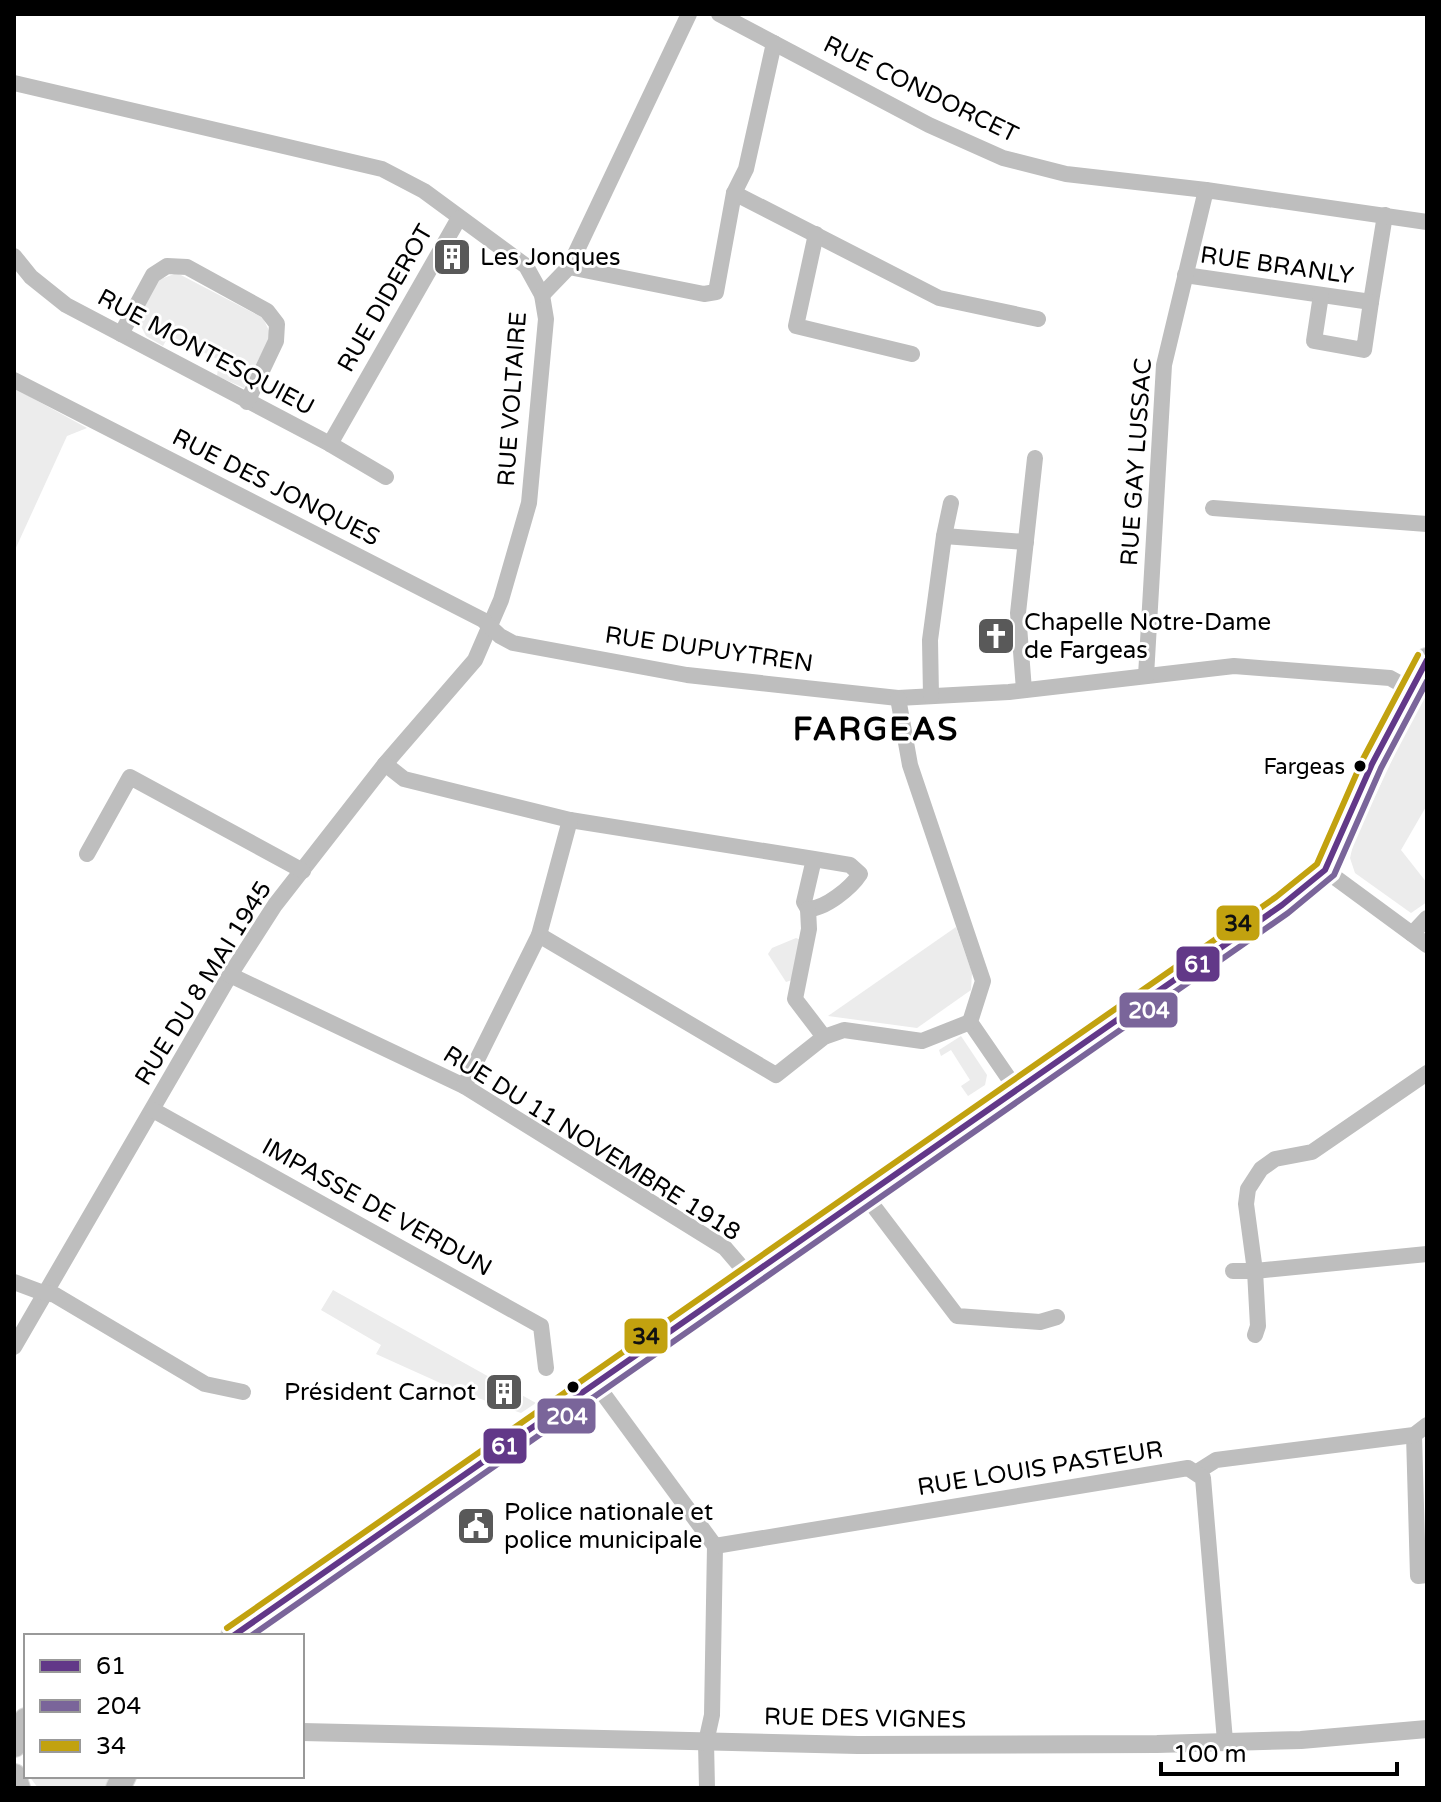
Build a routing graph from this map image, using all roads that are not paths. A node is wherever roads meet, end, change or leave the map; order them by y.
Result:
1 (689, 14) edge
2 (719, 14) edge
3 (774, 43) junction
4 (14, 83) edge
5 (1206, 190) junction
6 (734, 193) junction
7 (1385, 215) junction
8 (459, 218) junction
9 (1427, 222) edge
10 (816, 234) junction
11 (14, 256) edge
12 (569, 267) junction
13 (1185, 275) junction
14 (542, 295) junction
15 (1321, 295) junction
16 (1371, 302) junction
17 (1038, 319) dead end
18 (121, 334) junction
19 (912, 354) dead end
20 (14, 380) edge
21 (247, 402) junction
22 (330, 444) junction
23 (1035, 458) dead end
24 (386, 477) dead end
25 (951, 503) dead end
26 (1213, 508) dead end
27 (1427, 524) edge
28 (944, 536) junction
29 (1026, 542) junction
30 (491, 628) junction
31 (513, 643) joint
32 (1427, 660) edge
33 (1146, 676) junction
34 (1410, 689) junction
35 (1024, 690) junction
36 (931, 696) junction
37 (898, 698) junction
38 (385, 764) junction
39 (570, 820) junction
40 (87, 854) dead end
41 (814, 859) junction
42 (1325, 870) junction
43 (303, 871) junction
44 (808, 909) junction
45 (1427, 918) edge
46 (1412, 934) junction
47 (539, 935) junction
48 (1427, 945) edge
49 (230, 975) junction
50 (970, 1022) junction
51 (824, 1037) junction
52 (1427, 1073) edge
53 (464, 1086) junction
54 (1016, 1089) junction
55 (153, 1110) junction
56 (865, 1195) junction
57 (1427, 1254) edge
58 (1233, 1271) dead end
59 (1255, 1271) junction
60 (749, 1276) junction
61 (14, 1282) edge
62 (45, 1292) junction
63 (1057, 1317) dead end
64 (1255, 1335) dead end
65 (14, 1347) edge
66 (546, 1368) dead end
67 (596, 1384) junction
68 (243, 1392) dead end
69 (1421, 1430) edge
70 (1197, 1472) junction
71 (715, 1546) junction
72 (1427, 1575) edge
73 (236, 1634) edge
74 (21, 1720) edge
75 (1427, 1729) edge
76 (304, 1732) edge
77 (1225, 1741) junction
78 (706, 1742) junction
79 (14, 1745) edge
80 (14, 1776) edge
81 (18, 1788) edge
82 (707, 1788) edge

1 - 12 street, RUE VOLTAIRE
2 - 3 street, RUE CONDORCET
3 - 5 street, RUE CONDORCET
3 - 6 street
4 - 8 street
5 - 7 street
5 - 13 street, RUE GAY LUSSAC
6 - 10 street
6 - 12 street
7 - 9 street
7 - 16 street, RUE BRANLY
8 - 14 street
8 - 22 street, RUE DIDEROT
10 - 17 street
10 - 19 street
11 - 18 street, RUE MONTESQUIEU
12 - 14 street, RUE VOLTAIRE
13 - 15 street, RUE BRANLY
13 - 33 street, RUE GAY LUSSAC
14 - 30 street, RUE VOLTAIRE
15 - 16 street, RUE BRANLY
15 - 16 street
18 - 21 street, RUE MONTESQUIEU
18 - 21 street
20 - 30 street, RUE DES JONQUES
21 - 22 street, RUE MONTESQUIEU
22 - 24 street, RUE MONTESQUIEU
23 - 29 street
25 - 28 street
26 - 27 street
28 - 29 street
28 - 36 street
29 - 35 street
30 - 31 street, RUE DES JONQUES
30 - 38 street, RUE DU 8 MAI 1945
31 - 37 street, RUE DUPUYTREN
32 - 34 main road
33 - 34 street, RUE DUPUYTREN
33 - 35 street, RUE DUPUYTREN
34 - 42 main road
35 - 36 street, RUE DUPUYTREN
36 - 37 street, RUE DUPUYTREN
37 - 50 street
38 - 39 street
38 - 43 street, RUE DU 8 MAI 1945
39 - 41 street
39 - 47 street
40 - 43 street
41 - 44 street
41 - 44 street
42 - 46 street
42 - 54 main road
43 - 49 street, RUE DU 8 MAI 1945
44 - 51 street
45 - 46 street
46 - 48 street
47 - 51 street
47 - 53 street
49 - 53 street, RUE DU 11 NOVEMBRE 1918
49 - 55 street, RUE DU 8 MAI 1945
50 - 51 street
50 - 54 street
52 - 59 street
53 - 60 street, RUE DU 11 NOVEMBRE 1918
54 - 56 main road
55 - 62 street, RUE DU 8 MAI 1945
55 - 66 street, IMPASSE DE VERDUN
56 - 60 main road
56 - 63 street
57 - 59 street
58 - 59 street
59 - 64 street
60 - 67 main road
61 - 62 street
62 - 65 street, RUE DU 8 MAI 1945
62 - 68 street
67 - 71 street
67 - 73 main road
69 - 70 street
69 - 72 street
70 - 71 street, RUE LOUIS PASTEUR
70 - 77 street, RUE LOUIS PASTEUR
71 - 78 street
74 - 79 main road
75 - 77 street, RUE DES VIGNES
76 - 78 street, RUE DES VIGNES
77 - 78 street, RUE DES VIGNES
78 - 82 street
80 - 81 main road

